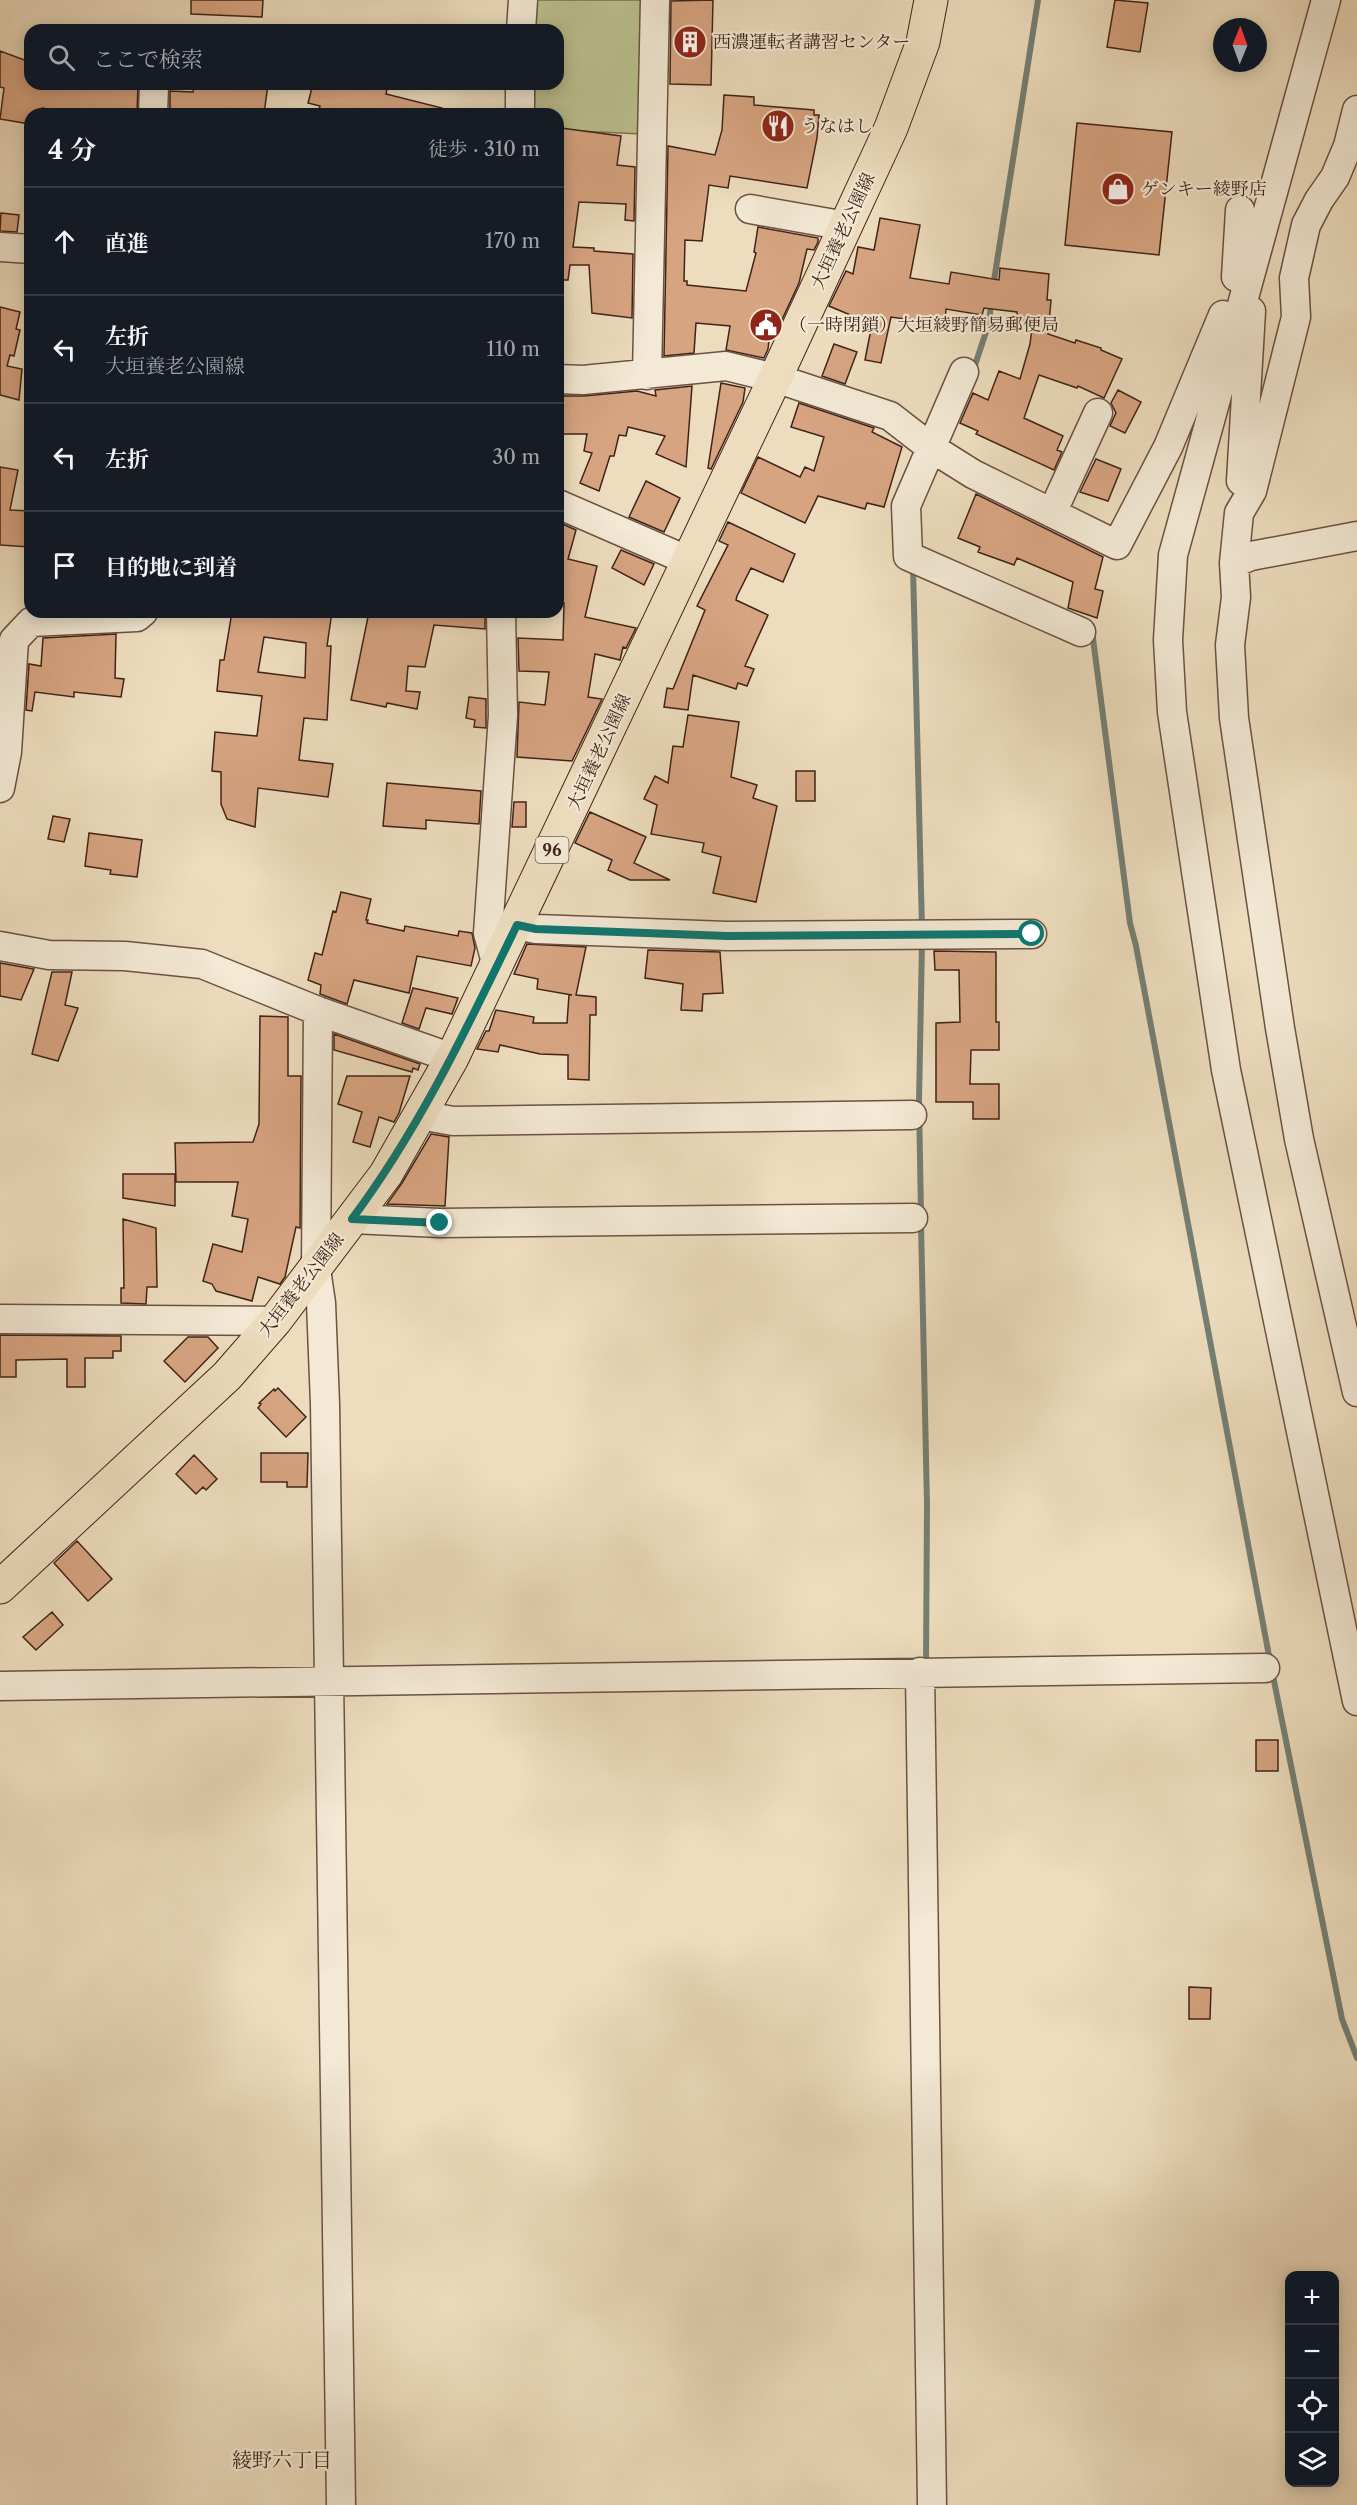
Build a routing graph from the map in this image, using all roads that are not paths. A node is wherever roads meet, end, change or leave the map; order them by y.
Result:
1 (523, 0) edge
2 (655, 0) edge
3 (931, 0) edge
4 (1326, 0) edge
5 (521, 24) edge
6 (520, 90) edge
7 (520, 108) edge
8 (1357, 110) edge
9 (750, 210) dead end
10 (1240, 210) dead end
11 (846, 226) junction
12 (0, 247) edge
13 (24, 249) edge
14 (1240, 286) junction
15 (964, 372) dead end
16 (647, 375) junction
17 (775, 378) junction
18 (564, 379) edge
19 (1098, 413) dead end
20 (930, 447) junction
21 (564, 507) edge
22 (1052, 513) junction
23 (1239, 513) junction
24 (1357, 536) edge
25 (689, 561) junction
26 (1234, 563) junction
27 (116, 618) edge
28 (501, 618) edge
29 (1081, 632) dead end
30 (7, 640) edge
31 (0, 788) edge
32 (517, 925) junction
33 (1032, 934) dead end
34 (0, 946) edge
35 (497, 966) junction
36 (318, 1011) junction
37 (452, 1058) junction
38 (420, 1115) junction
39 (912, 1115) dead end
40 (913, 1218) dead end
41 (352, 1219) junction
42 (316, 1269) junction
43 (0, 1319) edge
44 (275, 1321) junction
45 (1357, 1392) edge
46 (0, 1587) edge
47 (1265, 1668) dead end
48 (920, 1672) junction
49 (329, 1682) junction
50 (0, 1686) edge
51 (1357, 1701) edge
52 (340, 2505) edge
53 (932, 2505) edge

1 - 5 street
2 - 16 street
3 - 11 main road, 大垣養老公園線 / 96
4 - 14 street
6 - 7 street
8 - 23 street
9 - 11 street
10 - 14 street
11 - 17 main road, 大垣養老公園線 / 96
12 - 13 street
14 - 22 street
14 - 23 street
14 - 51 street
15 - 20 street
16 - 17 street
16 - 18 street
17 - 20 street
17 - 25 main road, 大垣養老公園線 / 96
19 - 22 street
20 - 22 street
20 - 29 street
21 - 25 street
23 - 26 street
24 - 26 street
25 - 32 main road, 大垣養老公園線 / 96
26 - 45 street
27 - 30 street
28 - 35 street
30 - 31 street
32 - 33 street
32 - 35 main road, 大垣養老公園線 / 96
34 - 36 street
35 - 37 main road, 大垣養老公園線 / 96
36 - 37 street
36 - 42 street
37 - 38 main road, 大垣養老公園線 / 96
38 - 39 street
38 - 41 main road, 大垣養老公園線 / 96
40 - 41 street
41 - 42 main road, 大垣養老公園線 / 96
42 - 44 main road, 大垣養老公園線 / 96
42 - 49 street
43 - 44 street
44 - 46 main road, 大垣養老公園線 / 96
47 - 48 street
48 - 49 street
48 - 53 street
49 - 50 street
49 - 52 street

